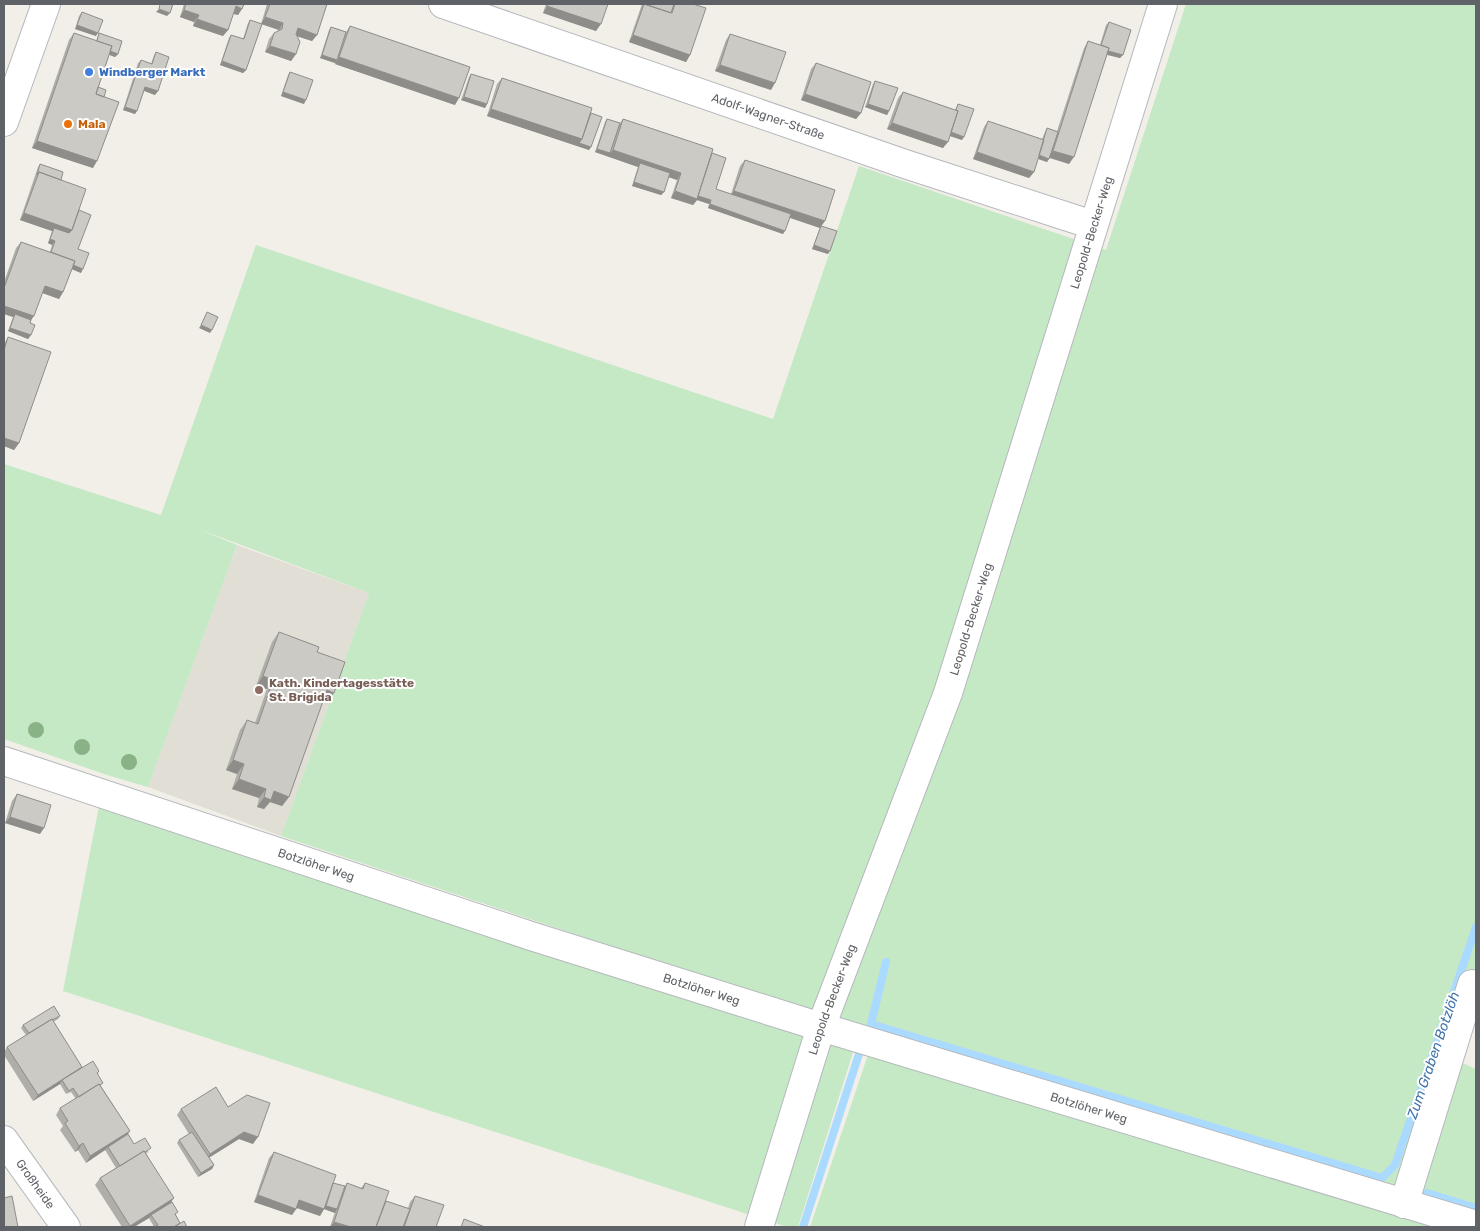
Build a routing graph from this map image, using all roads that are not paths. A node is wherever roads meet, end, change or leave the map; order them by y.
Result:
1 (46, 4) edge
2 (443, 4) edge
3 (1163, 4) edge
4 (4, 122) edge
5 (1093, 225) junction
6 (4, 761) edge
7 (1472, 984) dead end
8 (821, 1027) junction
9 (4, 1140) edge
10 (1404, 1204) junction
11 (1476, 1225) edge
12 (66, 1227) edge
13 (759, 1227) edge

1 - 4 street
2 - 5 street, Adolf-Wagner-Straße
3 - 5 street, Leopold-Becker-Weg
5 - 8 street, Leopold-Becker-Weg
6 - 8 street, Botzlöher Weg
7 - 10 street
8 - 10 street, Botzlöher Weg
8 - 13 street, Leopold-Becker-Weg
9 - 12 street, Großheide
10 - 11 street, Botzlöher Weg

